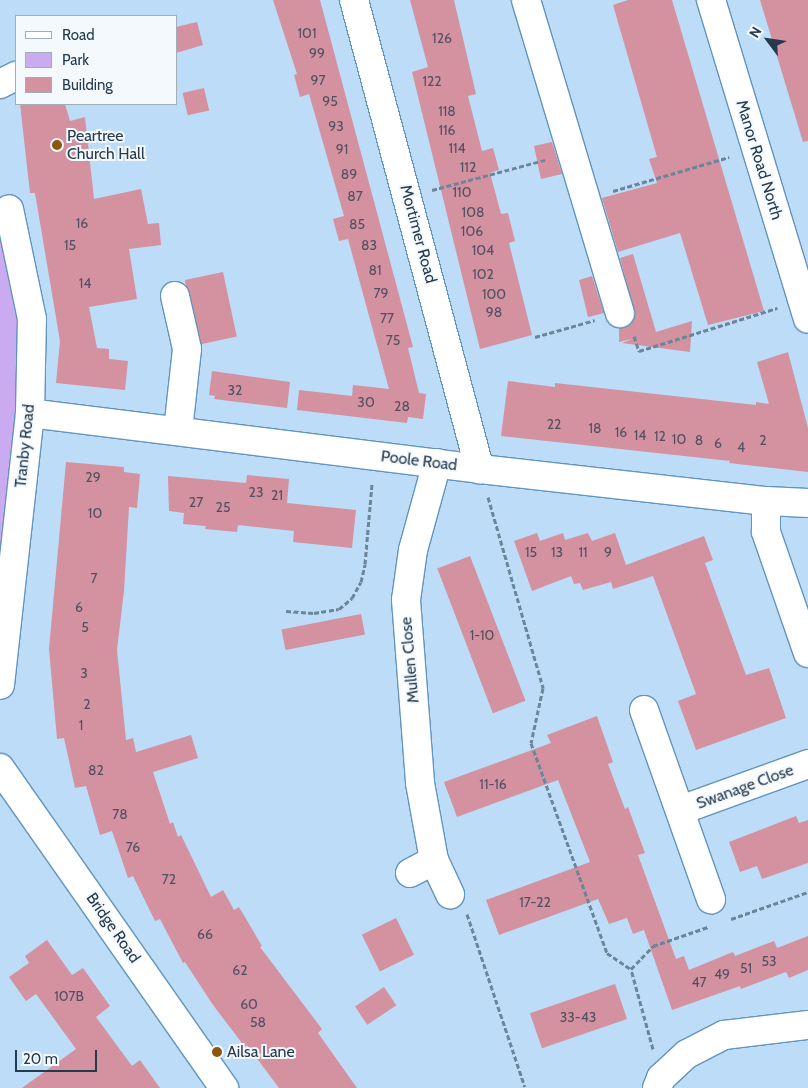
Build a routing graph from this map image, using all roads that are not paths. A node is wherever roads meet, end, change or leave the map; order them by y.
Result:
1 (355, 0) edge
2 (526, 0) edge
3 (711, 0) edge
4 (15, 76) edge
5 (0, 84) edge
6 (9, 209) dead end
7 (175, 296) dead end
8 (805, 310) edge
9 (620, 313) road end
10 (30, 412) junction
11 (178, 431) junction
12 (437, 464) junction
13 (480, 469) junction
14 (766, 501) junction
15 (808, 503) edge
16 (808, 652) edge
17 (0, 685) edge
18 (644, 710) dead end
19 (808, 764) edge
20 (0, 768) edge
21 (681, 810) junction
22 (434, 860) junction
23 (410, 873) dead end
24 (450, 894) road end
25 (718, 915) road end
26 (808, 1025) edge
27 (659, 1083) edge
28 (224, 1088) edge

1 - 13 street, Mortimer Road
2 - 9 street
3 - 8 street, Manor Road North
4 - 5 street
6 - 10 street, Tranby Road
7 - 11 street
10 - 11 street, Poole Road
10 - 17 street, Tranby Road
11 - 12 street, Poole Road
12 - 13 street, Poole Road
12 - 22 street, Mullen Close
13 - 14 street, Poole Road
14 - 15 street, Poole Road
14 - 16 street
18 - 21 street, Swanage Close
19 - 21 street, Swanage Close
20 - 28 street, Bridge Road
21 - 25 street, Swanage Close
22 - 23 street
22 - 24 street, Mullen Close
26 - 27 street

